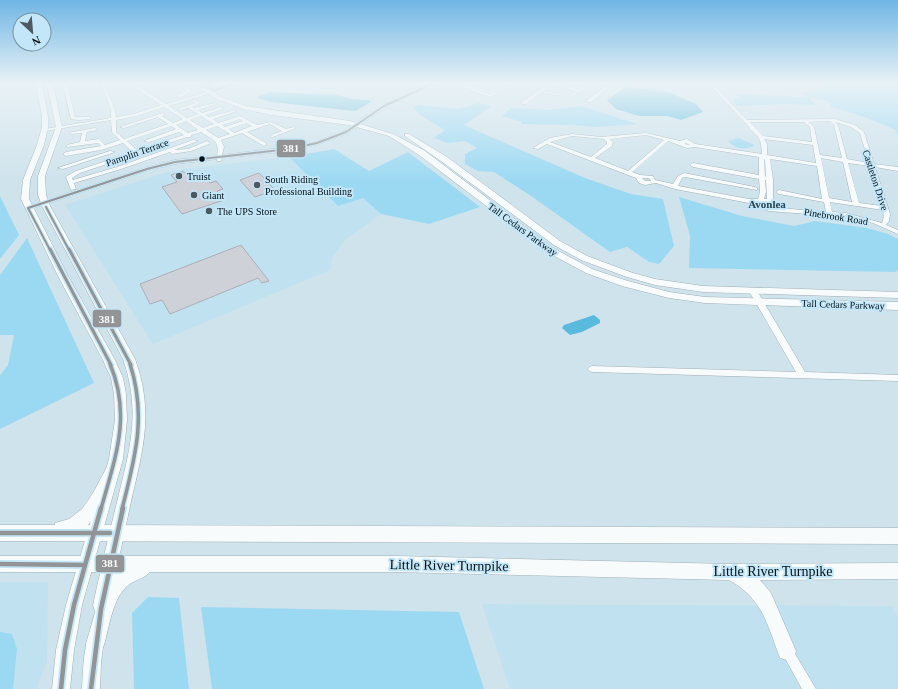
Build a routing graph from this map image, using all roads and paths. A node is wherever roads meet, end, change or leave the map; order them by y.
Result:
1 (45, 116) edge
2 (58, 116) edge
3 (74, 116) edge
4 (120, 116) edge
5 (155, 116) edge
6 (160, 116) edge
7 (181, 116) edge
8 (199, 116) edge
9 (204, 116) edge
10 (218, 116) edge
11 (305, 116) edge
12 (321, 116) edge
13 (372, 116) edge
14 (741, 116) edge
15 (113, 117) junction
16 (210, 119) junction
17 (144, 120) junction
18 (187, 120) junction
19 (805, 120) junction
20 (831, 120) junction
21 (248, 121) junction
22 (746, 121) junction
23 (363, 123) junction
24 (217, 124) junction
25 (129, 125) junction
26 (172, 125) junction
27 (255, 126) junction
28 (122, 127) dead end
29 (58, 128) junction
30 (294, 128) dead end
31 (225, 129) junction
32 (45, 130) junction
33 (158, 130) junction
34 (179, 130) junction
35 (202, 130) junction
36 (85, 131) junction
37 (242, 131) junction
38 (286, 131) junction
39 (73, 133) dead end
40 (233, 134) junction
41 (141, 135) junction
42 (187, 135) junction
43 (273, 136) dead end
44 (761, 137) junction
45 (606, 138) junction
46 (218, 140) junction
47 (667, 140) junction
48 (99, 141) junction
49 (123, 141) junction
50 (146, 141) junction
51 (195, 141) junction
52 (546, 142) junction
53 (84, 143) junction
54 (264, 144) dead end
55 (815, 144) junction
56 (69, 146) dead end
57 (153, 146) junction
58 (105, 147) junction
59 (536, 148) dead end
60 (78, 152) junction
61 (112, 152) junction
62 (136, 152) junction
63 (161, 153) junction
64 (66, 154) dead end
65 (765, 156) junction
66 (817, 156) junction
67 (120, 158) junction
68 (219, 158) junction
69 (591, 159) junction
70 (844, 160) junction
71 (74, 164) junction
72 (693, 165) dead end
73 (818, 165) junction
74 (871, 165) junction
75 (61, 168) dead end
76 (898, 169) edge
77 (628, 173) junction
78 (762, 177) junction
79 (770, 179) junction
80 (72, 182) junction
81 (675, 187) junction
82 (73, 189) dead end
83 (755, 189) dead end
84 (779, 192) dead end
85 (825, 200) junction
86 (760, 202) junction
87 (856, 204) junction
88 (45, 205) junction
89 (773, 205) junction
90 (29, 210) junction
91 (886, 210) junction
92 (829, 213) junction
93 (883, 225) junction
94 (898, 232) edge
95 (753, 291) junction
96 (898, 295) edge
97 (760, 302) junction
98 (898, 306) edge
99 (592, 369) dead end
100 (802, 375) junction
101 (898, 378) edge
102 (113, 470) junction
103 (0, 532) edge
104 (28, 533) junction
105 (94, 533) junction
106 (117, 533) junction
107 (898, 536) edge
108 (0, 564) edge
109 (85, 565) junction
110 (110, 565) junction
111 (166, 565) junction
112 (898, 571) edge
113 (729, 572) junction
114 (94, 644) junction
115 (787, 651) joint
116 (61, 689) edge
117 (91, 689) edge
118 (809, 689) edge

1 - 32 main road
2 - 29 main road
3 - 15 street
4 - 15 street
5 - 17 street
6 - 26 street
7 - 18 street
8 - 18 street
9 - 16 street
10 - 16 street
11 - 23 main road, Tall Cedars Parkway
12 - 23 main road, Tall Cedars Parkway
13 - 23 street
14 - 22 street
15 - 29 street
15 - 49 street
16 - 24 street
17 - 25 street
17 - 33 street
18 - 26 street
18 - 35 street
19 - 20 street, Castleton Drive
19 - 22 street, Castleton Drive
19 - 55 street
20 - 70 street
20 - 74 street, Castleton Drive
21 - 24 street, Pamplin Terrace
21 - 27 street
21 - 31 street
22 - 44 street
23 - 68 street
23 - 95 main road, Tall Cedars Parkway
23 - 97 main road, Tall Cedars Parkway
24 - 31 street
24 - 35 street, Pamplin Terrace
25 - 28 street
25 - 41 street
26 - 33 street
26 - 34 street
27 - 37 street
27 - 38 street
29 - 32 street
29 - 88 main road
30 - 38 street
31 - 40 street
32 - 90 main road
33 - 41 street
34 - 42 street
34 - 50 street
35 - 42 street, Pamplin Terrace
35 - 46 street
36 - 39 street
36 - 48 street
36 - 53 street
37 - 40 street
37 - 54 street
38 - 43 street
40 - 46 street
41 - 49 street
41 - 50 street
42 - 51 street
42 - 57 street, Pamplin Terrace
44 - 55 street
44 - 65 street
45 - 47 street
45 - 52 street
45 - 69 street
46 - 68 street
47 - 65 street
47 - 77 street
48 - 53 street
48 - 58 street
49 - 58 street
49 - 62 street
50 - 57 street
51 - 63 street
51 - 63 street
52 - 59 street
52 - 69 street
53 - 56 street
55 - 66 street
57 - 62 street, Pamplin Terrace
57 - 63 street
58 - 60 street
58 - 61 street
60 - 64 street
60 - 71 street
61 - 67 street
61 - 71 street
62 - 67 street, Pamplin Terrace
63 - 80 street
65 - 73 street
65 - 78 street
65 - 79 street
66 - 70 street
66 - 73 street
67 - 80 street, Pamplin Terrace
68 - 88 street
69 - 77 street
70 - 74 street
70 - 87 street
71 - 75 street
72 - 78 street
73 - 85 street
74 - 76 street
74 - 91 street, Castleton Drive
77 - 81 street
78 - 79 street
78 - 86 street
79 - 89 street
80 - 82 street
81 - 83 street
81 - 86 street
84 - 85 street
85 - 87 street
85 - 92 street
86 - 89 street, Pinebrook Road
87 - 91 street
88 - 90 street
88 - 106 main road
89 - 92 street, Pinebrook Road
90 - 102 main road
91 - 93 street, Castleton Drive
92 - 93 street, Pinebrook Road
93 - 94 street, Pinebrook Road
95 - 96 main road, Tall Cedars Parkway
95 - 97 street
97 - 98 main road, Tall Cedars Parkway
97 - 100 street
99 - 100 street
100 - 101 street
102 - 104 highway
102 - 105 main road
103 - 104 highway
104 - 105 highway
105 - 106 highway
105 - 109 main road
106 - 107 highway
106 - 110 main road
108 - 109 highway, Little River Turnpike
109 - 110 highway, Little River Turnpike
109 - 116 main road
110 - 111 highway, Little River Turnpike
110 - 114 main road
111 - 113 highway, Little River Turnpike
111 - 114 highway
112 - 113 highway, Little River Turnpike
113 - 115 highway
114 - 117 main road
115 - 118 street

